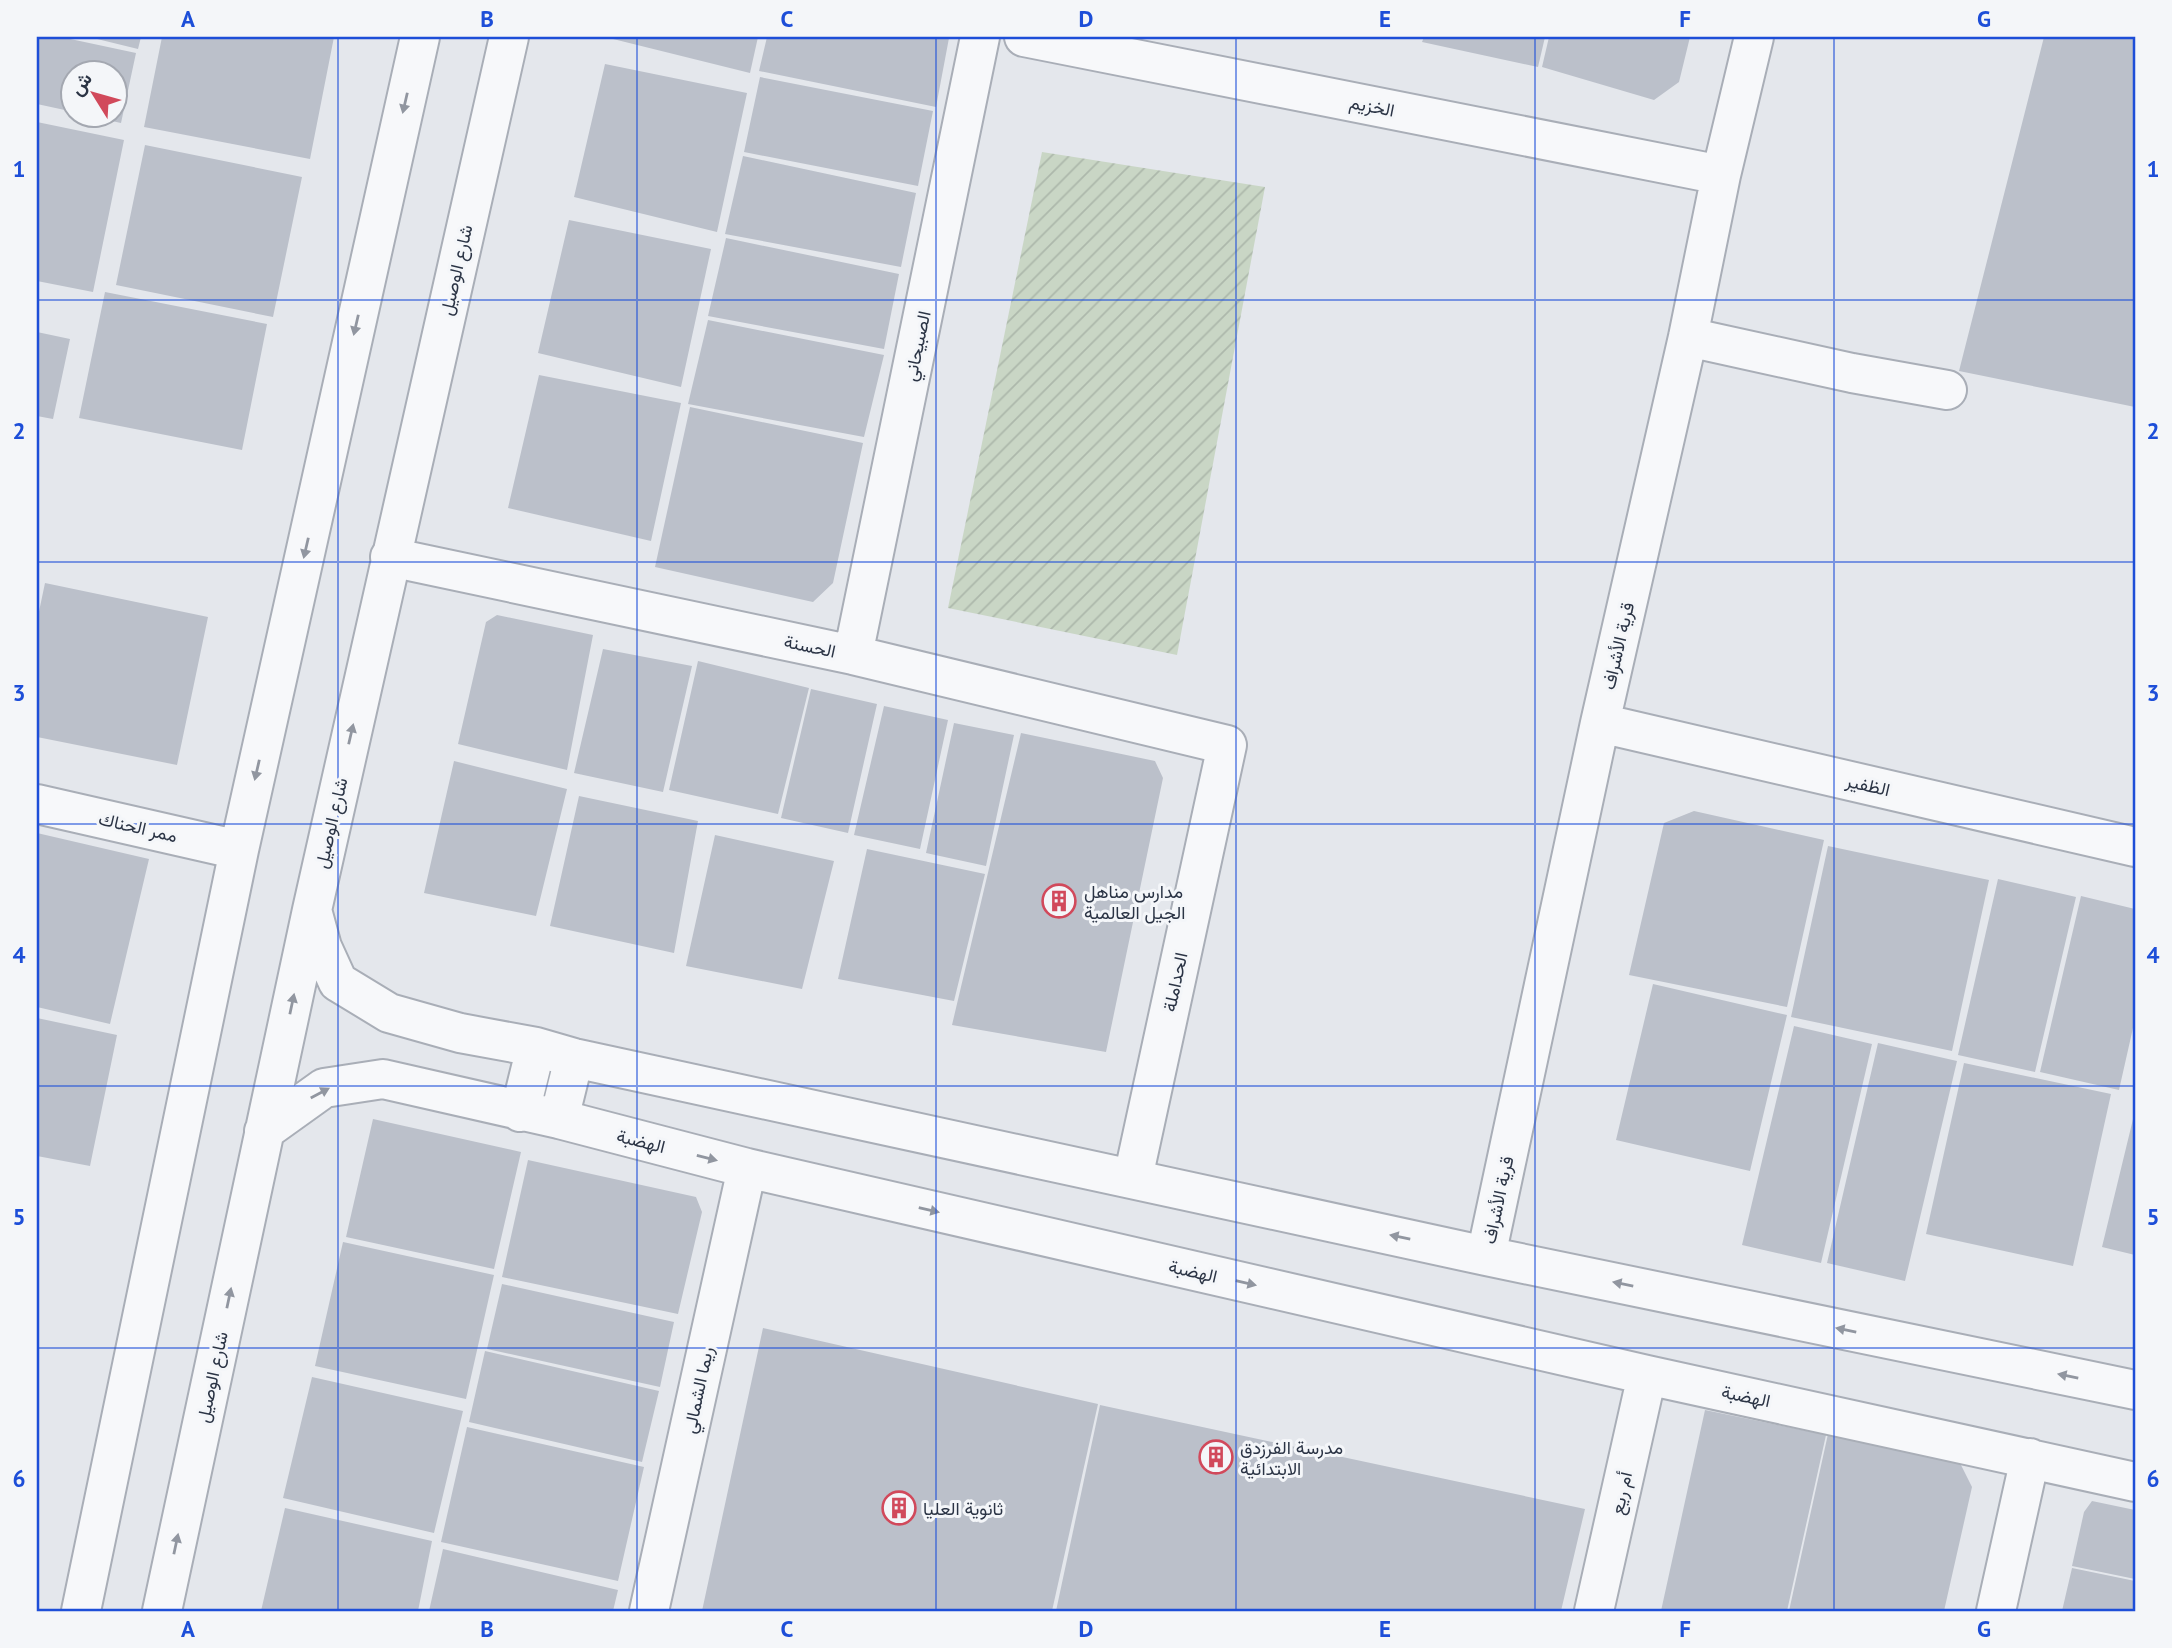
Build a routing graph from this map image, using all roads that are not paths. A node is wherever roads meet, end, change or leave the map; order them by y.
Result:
1 (420, 37) edge
2 (509, 37) edge
3 (980, 37) edge
4 (1024, 37) edge
5 (1754, 37) edge
6 (1721, 175) junction
7 (1688, 337) junction
8 (1947, 390) dead end
9 (390, 557) junction
10 (853, 655) junction
11 (1600, 723) junction
12 (1227, 745) joint
13 (37, 804) edge
14 (2135, 846) edge
15 (239, 850) junction
16 (312, 910) junction
17 (536, 1047) junction
18 (574, 1058) junction
19 (520, 1112) junction
20 (559, 1119) junction
21 (264, 1131) junction
22 (747, 1168) junction
23 (1133, 1178) junction
24 (1486, 1256) junction
25 (1647, 1375) junction
26 (2135, 1390) edge
27 (2030, 1458) junction
28 (2135, 1482) edge
29 (81, 1611) edge
30 (162, 1611) edge
31 (649, 1611) edge
32 (1594, 1611) edge
33 (1996, 1611) edge

1 -> 15 street
2 - 9 street, شارع الوصيل
3 - 10 street, الصبيحاني
4 - 6 street, الخزيم
5 - 6 street, قرية الأشراف
6 - 7 street, قرية الأشراف
7 - 8 street
7 - 11 street, قرية الأشراف
9 - 10 street, الحسنة
16 -> 9 street, شارع الوصيل
10 - 12 street, الحسنة
11 - 14 street, الظفير
11 - 24 street, قرية الأشراف
12 - 23 street, الحداملة
13 - 15 street, ممر الحناك
15 - 29 street
16 - 17 street
21 -> 16 street, شارع الوصيل
17 - 18 street
17 - 19 street
18 - 20 street
18 - 23 street
19 - 20 street, الهضبة
21 -> 19 street, الهضبة
20 -> 22 street, الهضبة
30 -> 21 street, شارع الوصيل
22 -> 25 street, الهضبة
22 - 31 street, ريما الشمالي
24 -> 23 street
26 -> 24 street
25 - 27 street, الهضبة
25 - 32 street, أم ريع
27 - 28 street, الهضبة
27 - 33 street

